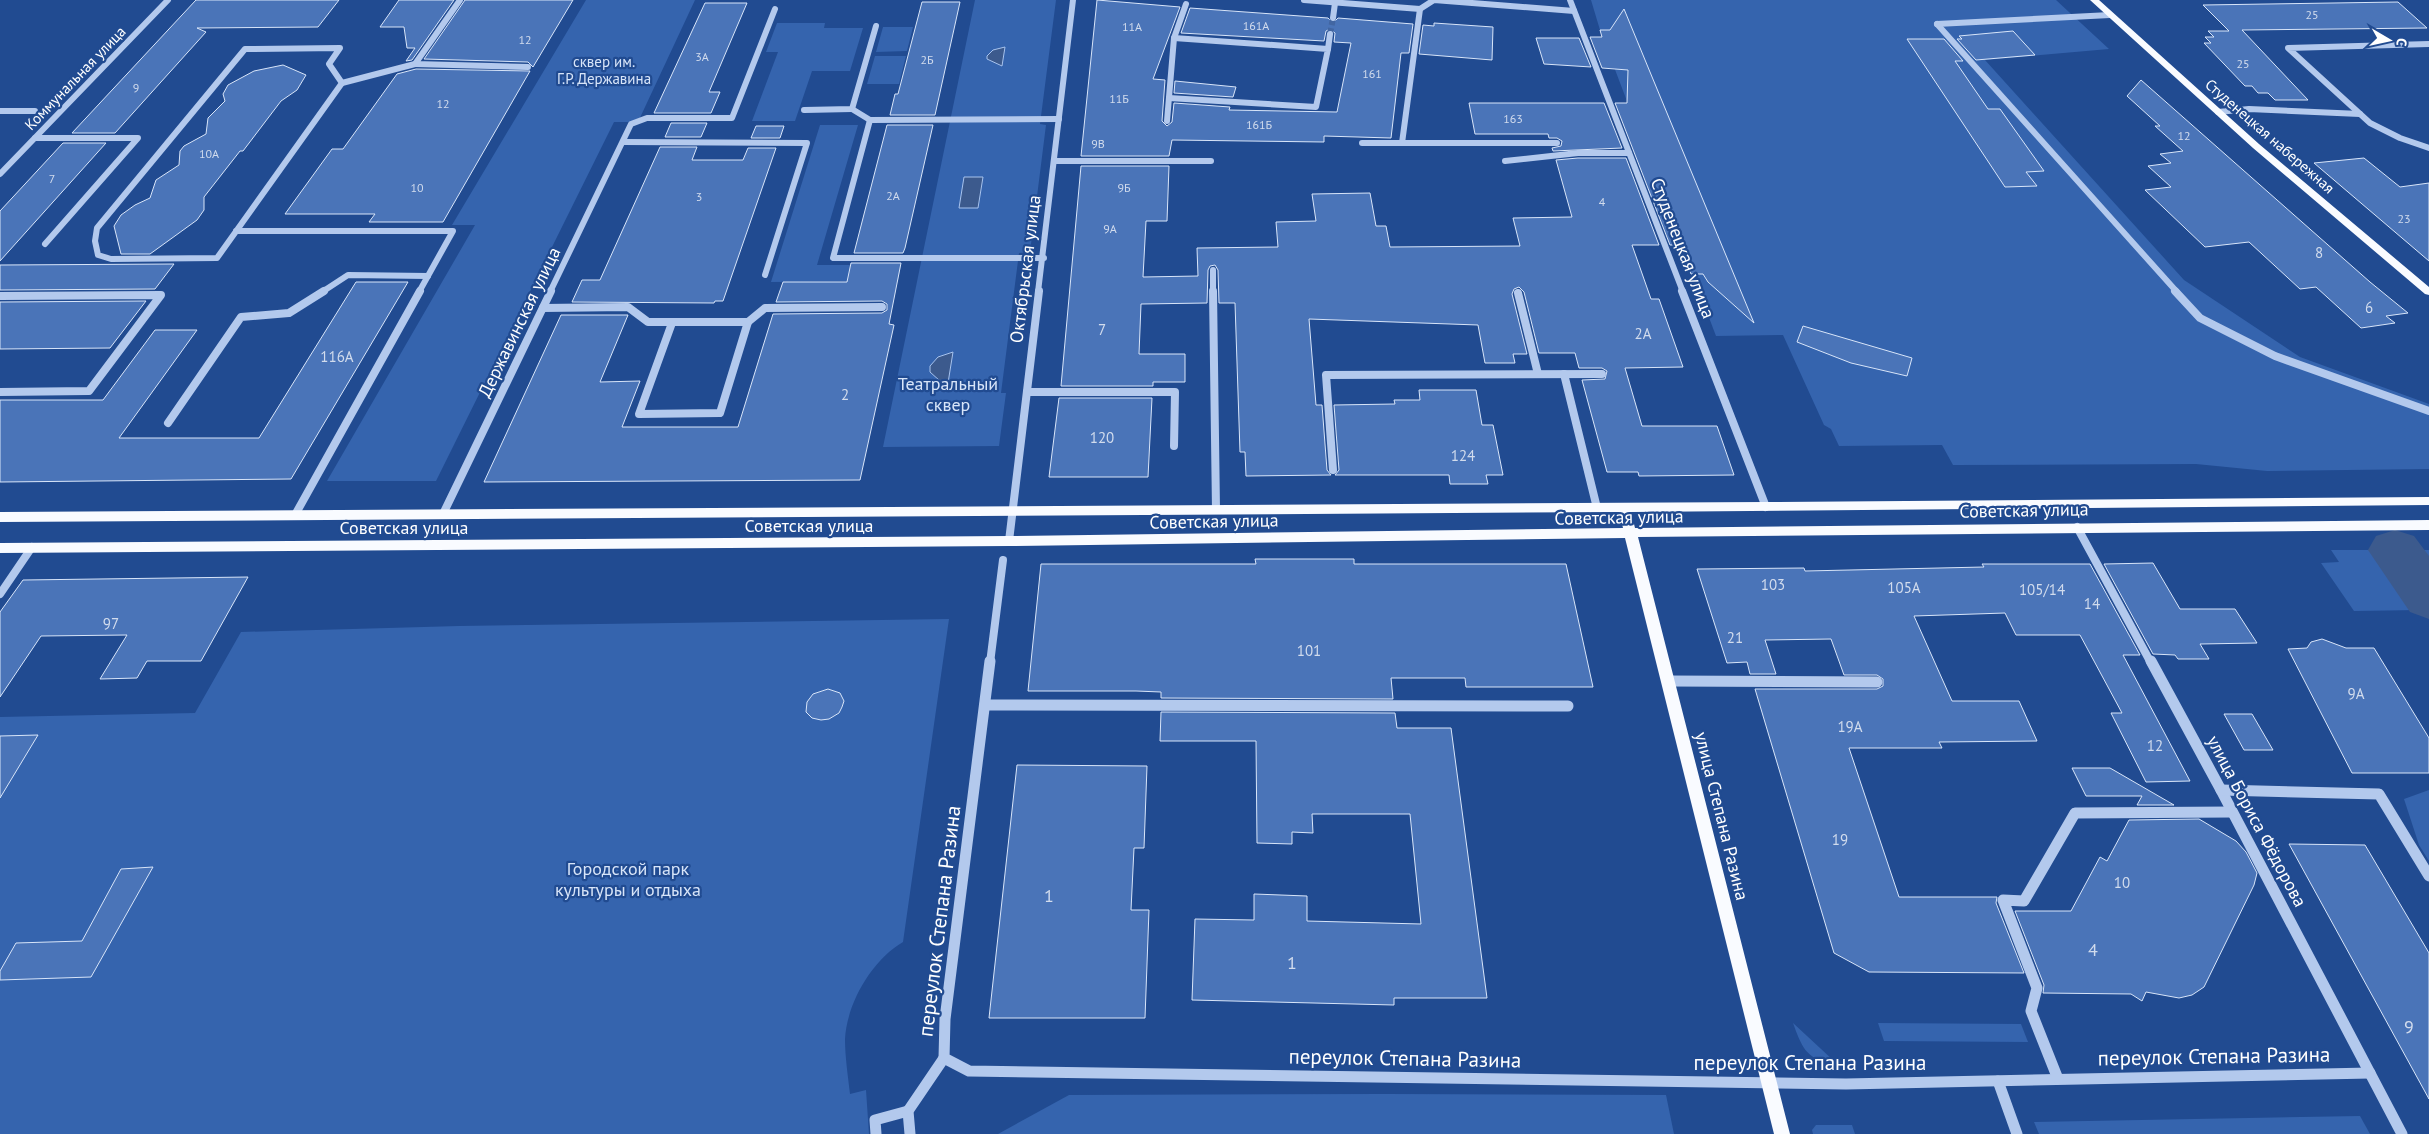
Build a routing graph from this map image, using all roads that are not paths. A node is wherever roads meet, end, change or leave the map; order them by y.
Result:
1 (168, 0) edge
2 (460, 0) edge
3 (1073, 0) edge
4 (1304, 0) edge
5 (1570, 0) edge
6 (2094, 0) edge
7 (1335, 2) junction
8 (1186, 4) dead end
9 (775, 9) dead end
10 (1420, 9) junction
11 (1574, 11) junction
12 (2110, 15) junction
13 (1333, 18) tunnel mouth
14 (876, 26) dead end
15 (1330, 34) tunnel mouth
16 (1174, 38) junction
17 (2429, 44) edge
18 (1328, 49) junction
19 (415, 64) junction
20 (528, 67) dead end
21 (342, 83) junction
22 (1169, 98) junction
23 (852, 109) junction
24 (804, 110) dead end
25 (0, 111) edge
26 (35, 111) dead end
27 (2218, 112) junction
28 (2360, 114) junction
29 (1059, 119) junction
30 (870, 120) junction
31 (1167, 121) dead end
32 (35, 138) junction
33 (623, 142) junction
34 (1362, 143) dead end
35 (1402, 143) junction
36 (1557, 143) dead end
37 (2429, 148) edge
38 (1629, 153) junction
39 (1211, 160) dead end
40 (1054, 161) junction
41 (1505, 161) dead end
42 (0, 174) edge
43 (236, 231) junction
44 (45, 244) dead end
45 (1044, 258) junction
46 (1213, 270) dead end
47 (765, 275) dead end
48 (428, 276) junction
49 (2429, 292) edge
50 (1518, 294) dead end
51 (0, 296) edge
52 (882, 307) dead end
53 (543, 308) junction
54 (748, 322) junction
55 (672, 323) junction
56 (1538, 374) junction
57 (1564, 374) junction
58 (1602, 374) dead end
59 (0, 392) edge
60 (1027, 392) junction
61 (2429, 411) edge
62 (168, 423) dead end
63 (1174, 446) dead end
64 (1333, 470) dead end
65 (2429, 501) edge
66 (1766, 507) junction
67 (1597, 508) junction
68 (1624, 508) junction
69 (1216, 510) junction
70 (1013, 511) junction
71 (443, 514) junction
72 (295, 515) junction
73 (0, 517) edge
74 (2429, 525) edge
75 (2077, 527) junction
76 (1631, 534) junction
77 (1009, 541) junction
78 (0, 548) edge
79 (32, 548) junction
80 (1003, 560) dead end
81 (0, 594) edge
82 (1668, 681) junction
83 (1877, 682) dead end
84 (985, 705) junction
85 (1568, 706) dead end
86 (2221, 790) junction
87 (2232, 812) junction
88 (2429, 876) edge
89 (944, 1058) junction
90 (2370, 1073) junction
91 (2058, 1079) junction
92 (1998, 1081) junction
93 (1769, 1084) junction
94 (908, 1111) junction
95 (876, 1134) edge
96 (910, 1134) edge
97 (1782, 1134) edge
98 (2017, 1134) edge
99 (2402, 1134) edge

1 - 32 street, Коммунальная улица
2 - 19 street
3 - 29 street, Октябрьская улица
4 - 7 street
5 - 11 street, Студенецкая улица
6 - 12 main road, Студенецкая набережная
7 - 10 street
7 - 13 street
8 - 16 street
9 - 33 street, Державинская улица
10 - 11 street
10 - 35 street
11 - 38 street, Студенецкая улица
12 - 27 main road, Студенецкая набережная
12 - 61 street
14 - 23 street
15 - 18 street
16 - 18 street
16 - 22 street
17 - 28 street
18 - 22 street
19 - 20 street
19 - 21 street
21 - 43 street
21 - 43 street
22 - 31 street
23 - 24 street
23 - 30 street
25 - 26 street
27 - 28 street
27 - 49 main road, Студенецкая набережная
28 - 37 street
29 - 30 street
29 - 40 street, Октябрьская улица
30 - 45 street
32 - 42 street, Коммунальная улица
32 - 44 street
33 - 47 street
33 - 53 street, Державинская улица
34 - 35 street
35 - 36 street
38 - 41 street
38 - 66 street, Студенецкая улица
39 - 40 street
40 - 45 street, Октябрьская улица
43 - 48 street
45 - 60 street, Октябрьская улица
46 - 69 street
48 - 62 street
48 - 72 street
50 - 56 street
51 - 59 street
52 - 54 street
53 - 55 street
53 - 71 street, Державинская улица
54 - 55 street
54 - 55 street
56 - 57 street
56 - 64 street
57 - 58 street
57 - 67 street
60 - 63 street
60 - 70 street, Октябрьская улица
65 - 66 main road, Советская улица
66 - 68 main road, Советская улица
67 - 68 main road, Советская улица
67 - 69 main road, Советская улица
68 - 76 main road, улица Степана Разина
69 - 70 main road, Советская улица
70 - 71 main road, Советская улица
70 - 77 street, Октябрьская улица
71 - 72 main road, Советская улица
72 - 73 main road, Советская улица
74 - 75 main road, Советская улица
75 - 76 main road, Советская улица
75 - 86 street, улица Бориса Фёдорова
76 - 77 main road, Советская улица
76 - 82 main road, улица Степана Разина
77 - 79 main road, Советская улица
78 - 79 main road, Советская улица
79 - 81 street
80 - 84 street, переулок Степана Разина
82 - 83 street
82 - 93 main road, улица Степана Разина
84 - 85 street
84 - 89 street, переулок Степана Разина
86 - 87 street, улица Бориса Фёдорова
86 - 88 street
87 - 90 street, улица Бориса Фёдорова
87 - 91 street
89 - 93 street, переулок Степана Разина
89 - 94 street
90 - 91 street, переулок Степана Разина
90 - 99 street, улица Бориса Фёдорова
91 - 92 street, переулок Степана Разина
92 - 93 street, переулок Степана Разина
92 - 98 street
93 - 97 main road, улица Степана Разина
94 - 95 street
94 - 96 street

